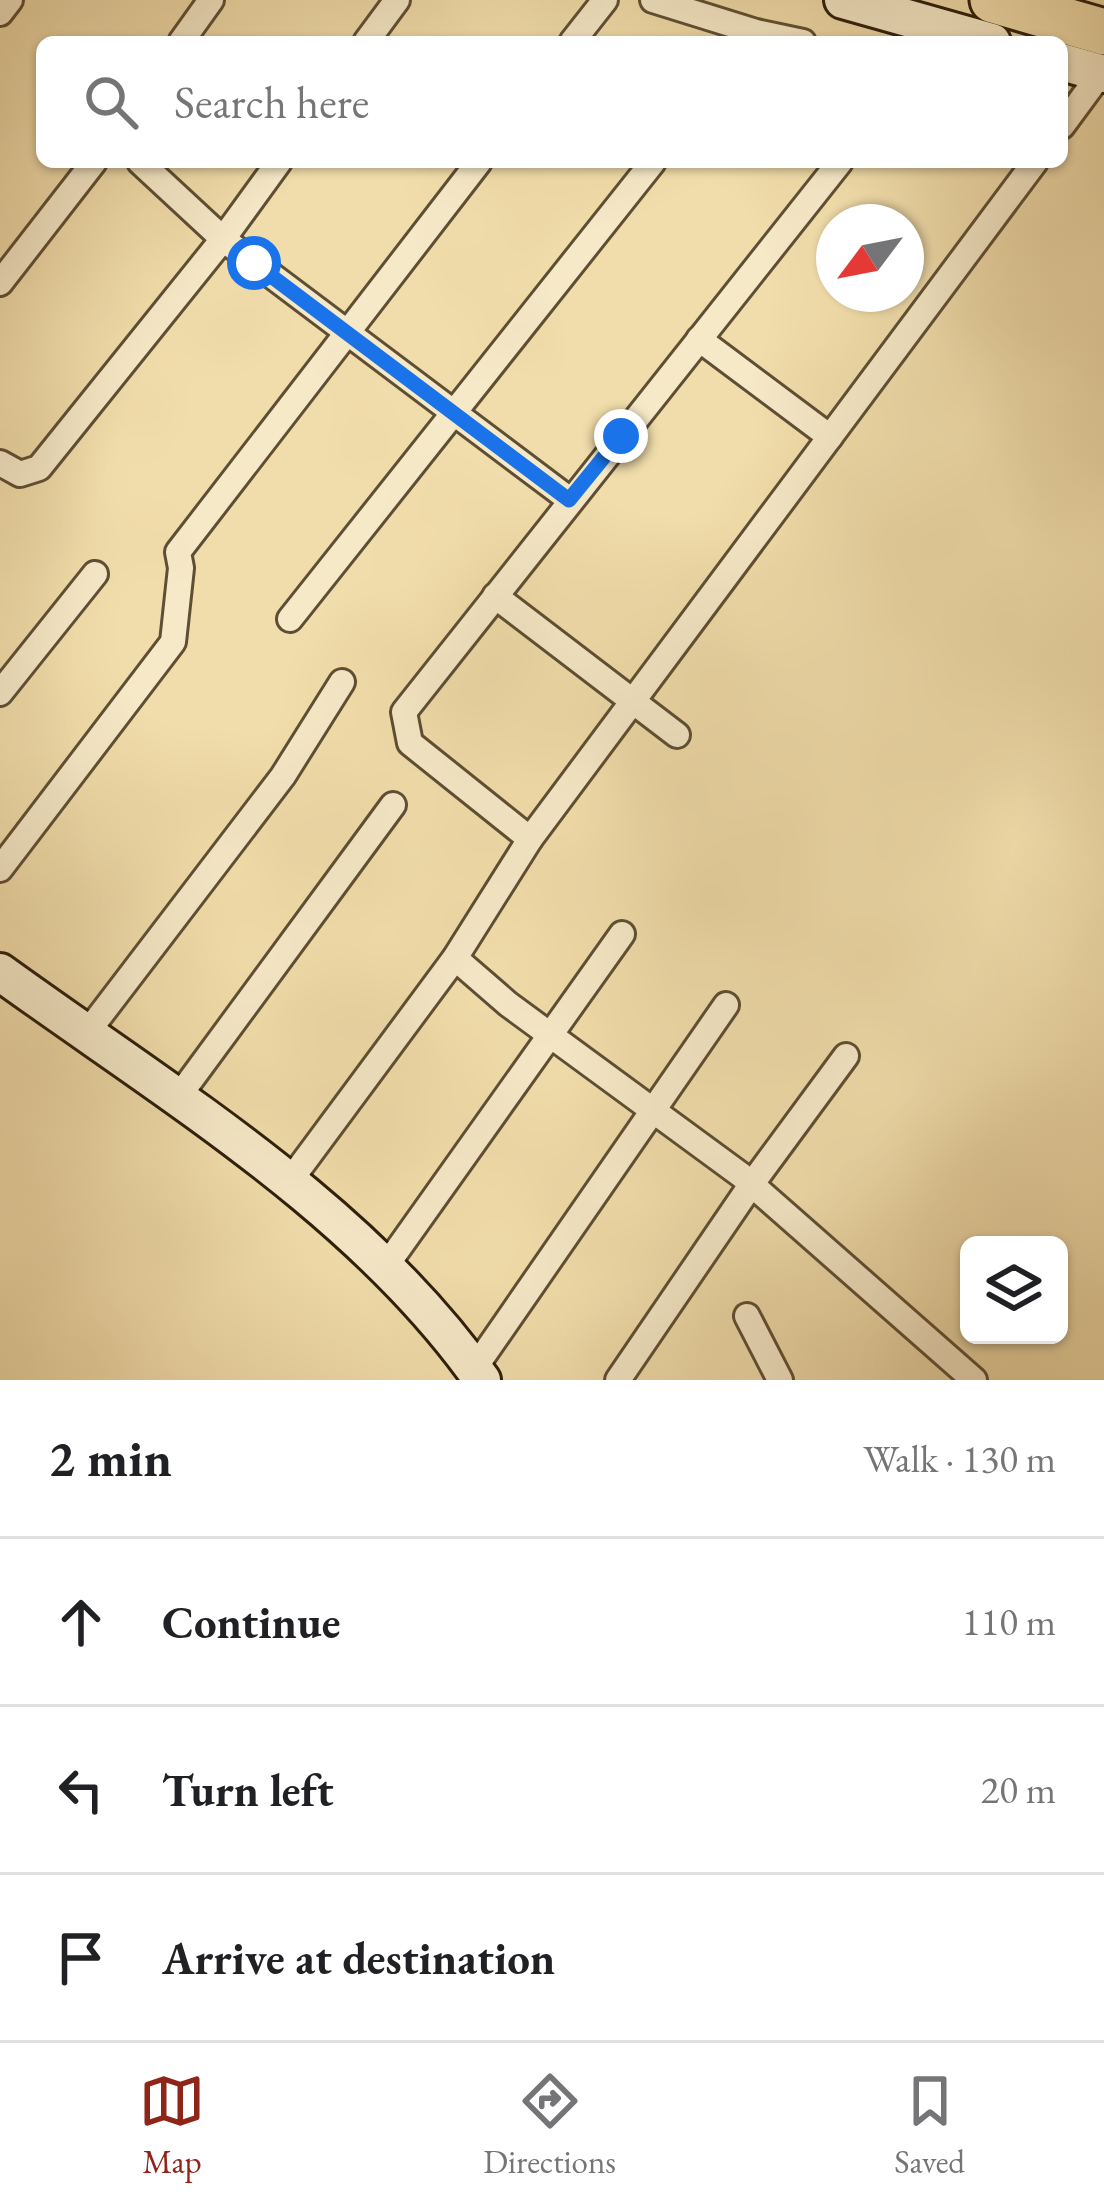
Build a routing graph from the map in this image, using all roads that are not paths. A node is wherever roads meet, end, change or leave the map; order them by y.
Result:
1 (10, 0) edge
2 (211, 0) edge
3 (397, 0) edge
4 (604, 0) edge
5 (653, 0) edge
6 (843, 0) edge
7 (993, 0) edge
8 (0, 13) edge
9 (936, 35) edge
10 (185, 36) edge
11 (370, 36) edge
12 (577, 36) edge
13 (749, 36) edge
14 (1060, 36) edge
15 (1068, 40) edge
16 (1103, 59) edge
17 (1068, 62) edge
18 (1068, 114) edge
19 (89, 168) edge
20 (146, 168) edge
21 (275, 168) edge
22 (474, 168) edge
23 (648, 168) edge
24 (836, 168) edge
25 (1031, 168) edge
26 (223, 239) junction
27 (0, 283) edge
28 (347, 334) junction
29 (699, 339) junction
30 (455, 412) junction
31 (830, 437) junction
32 (0, 463) edge
33 (569, 500) junction
34 (95, 574) dead end
35 (494, 596) junction
36 (290, 619) dead end
37 (342, 682) dead end
38 (0, 693) edge
39 (633, 701) junction
40 (677, 735) dead end
41 (393, 805) dead end
42 (530, 839) junction
43 (0, 869) edge
44 (622, 934) dead end
45 (455, 958) junction
46 (0, 972) edge
47 (726, 1005) dead end
48 (86, 1034) junction
49 (551, 1035) junction
50 (846, 1056) dead end
51 (176, 1100) junction
52 (653, 1111) junction
53 (290, 1182) junction
54 (751, 1185) junction
55 (386, 1266) junction
56 (747, 1316) dead end
57 (478, 1374) edge
58 (618, 1380) edge
59 (779, 1380) edge
60 (974, 1380) edge

1 - 8 street
2 - 10 street
3 - 11 street
4 - 12 street
5 - 13 street
6 - 9 street
7 - 14 highway
15 - 16 highway
16 - 17 street
16 - 18 street
19 - 27 street
20 - 26 street
21 - 26 street
22 - 28 street
23 - 30 street
24 - 29 street
25 - 31 street
26 - 28 street
26 - 32 street
28 - 30 street
28 - 43 street
29 - 31 street
29 - 33 street
30 - 33 street
30 - 36 street
31 - 39 street
33 - 35 street
34 - 38 street
35 - 39 street
35 - 42 street
37 - 48 street
39 - 40 street
39 - 42 street
41 - 51 street
42 - 45 street
44 - 49 street
45 - 49 street
45 - 53 street
46 - 48 street
47 - 52 street
48 - 51 street
49 - 52 street
49 - 55 street
50 - 54 street
51 - 53 street
52 - 54 street
52 - 57 street
53 - 55 street
54 - 58 street
54 - 60 street
55 - 57 street
56 - 59 street

